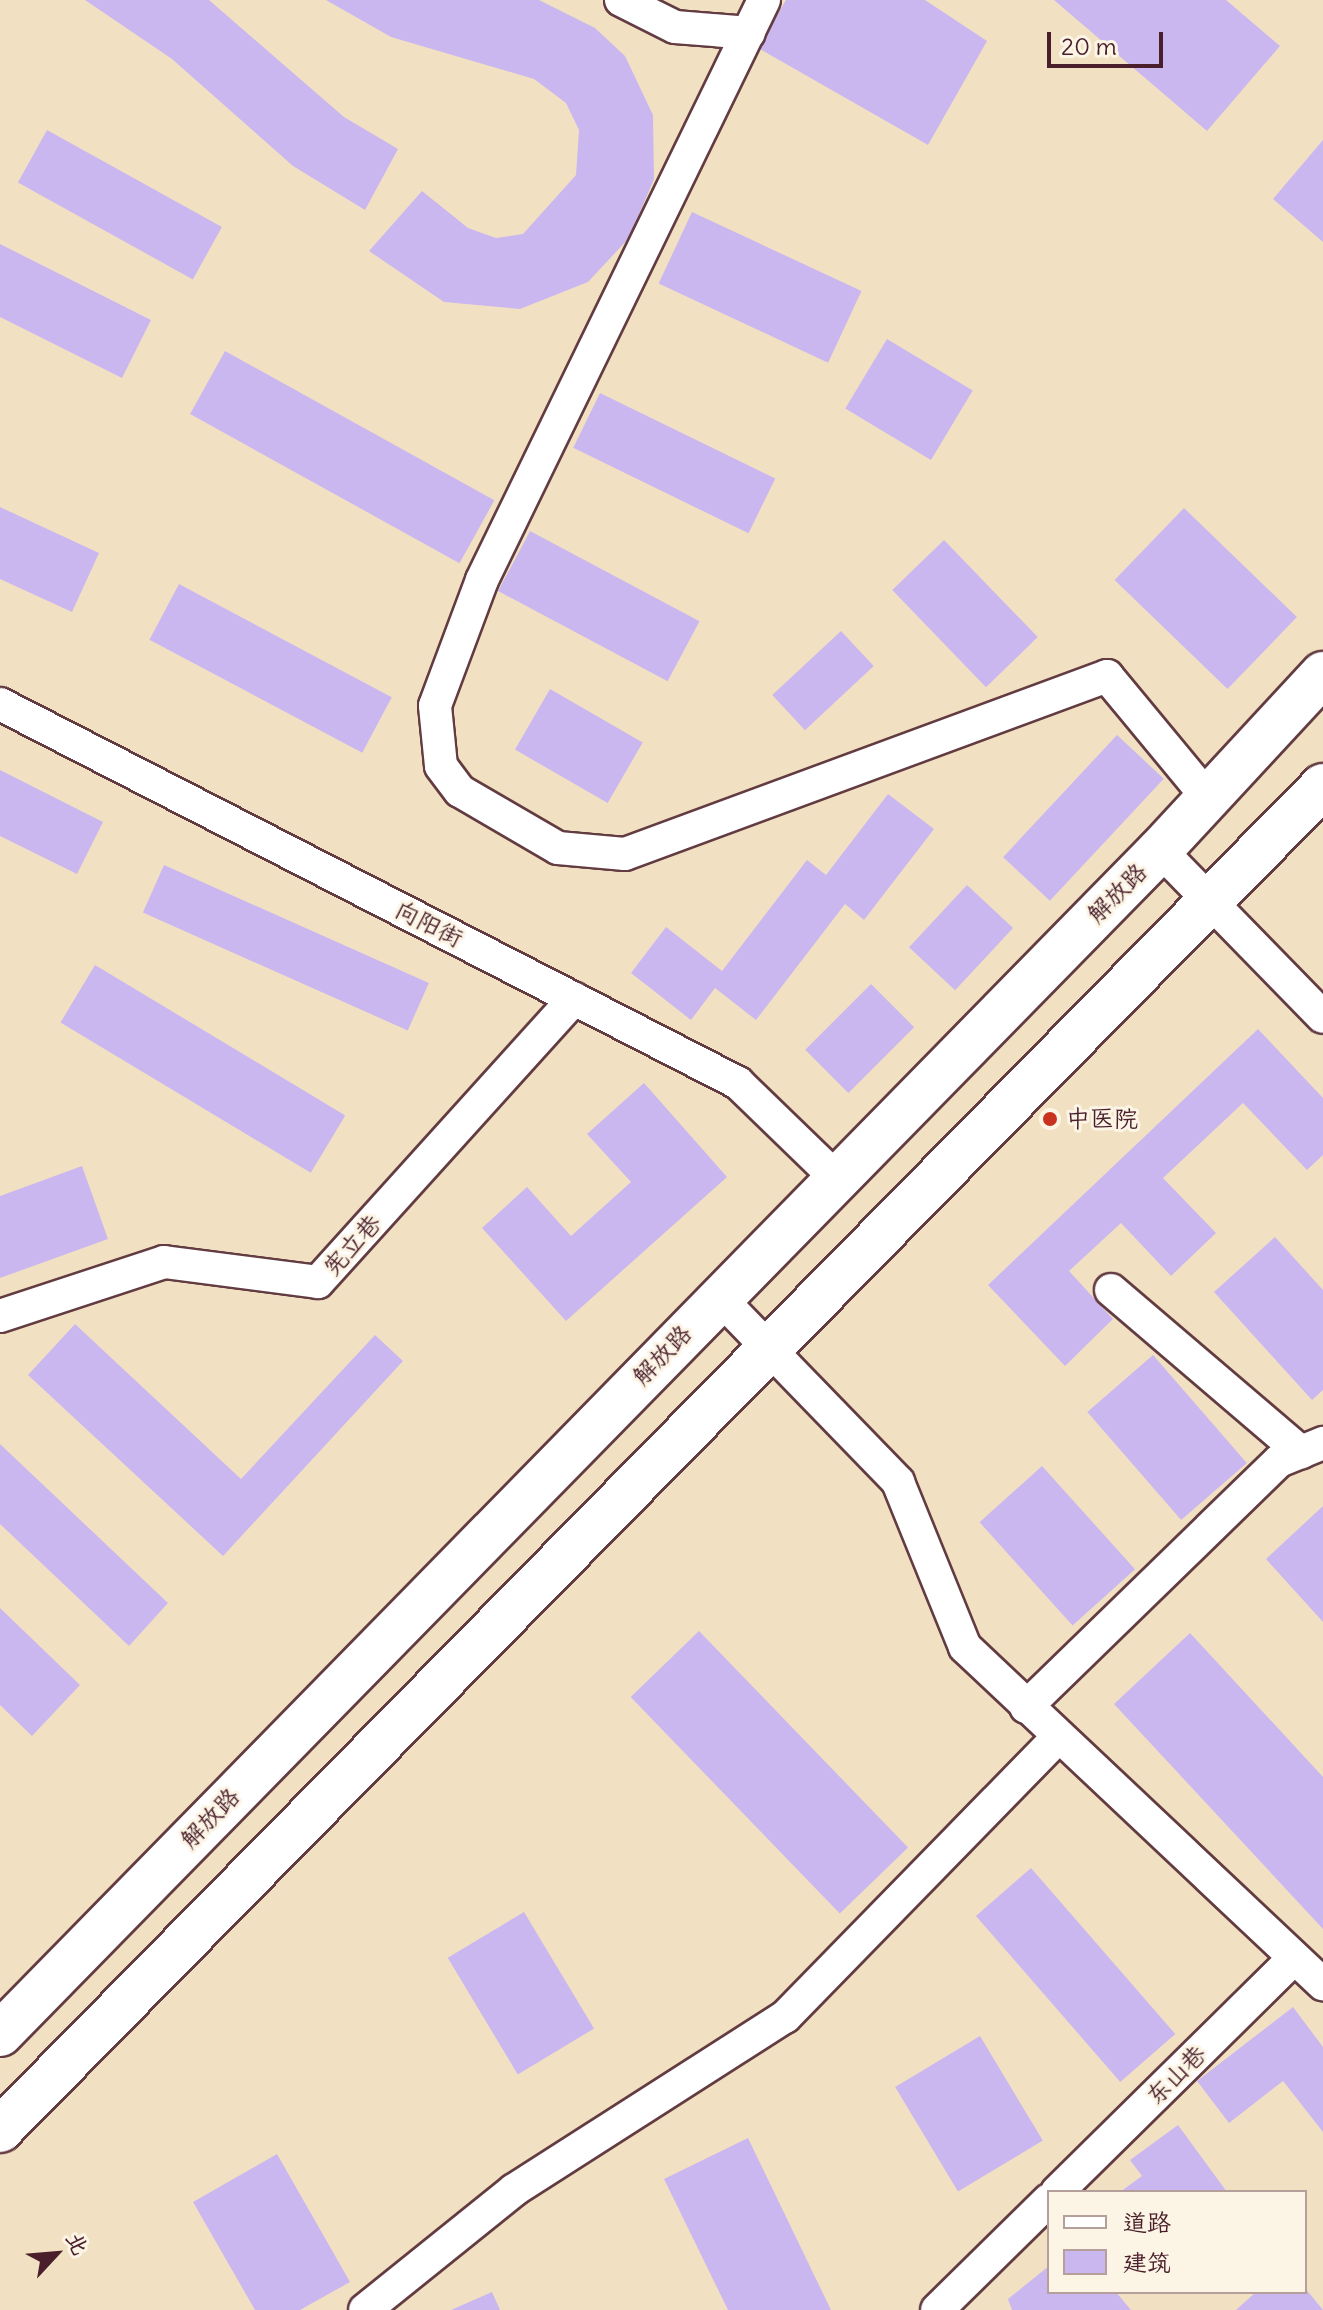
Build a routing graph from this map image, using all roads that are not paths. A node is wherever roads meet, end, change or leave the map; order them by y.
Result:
1 (621, 0) edge
2 (764, 0) edge
3 (749, 33) junction
4 (1323, 674) edge
5 (0, 704) edge
6 (1323, 786) edge
7 (1208, 798) junction
8 (1160, 850) junction
9 (1212, 906) junction
10 (574, 999) junction
11 (1323, 1017) edge
12 (835, 1177) junction
13 (1111, 1290) dead end
14 (718, 1296) junction
15 (0, 1316) edge
16 (766, 1351) junction
17 (1312, 1447) edge
18 (1026, 1707) junction
19 (1058, 1737) junction
20 (1294, 1958) junction
21 (1323, 1984) edge
22 (0, 2034) edge
23 (0, 2130) edge
24 (1059, 2190) edge
25 (1047, 2202) edge
26 (365, 2310) edge
27 (937, 2310) edge

1 - 3 street
2 - 3 street
3 - 7 street
4 - 7 main road, 解放路
5 - 10 street, 向阳街
6 - 9 main road
7 - 8 main road, 解放路
8 - 9 street
8 - 12 main road, 解放路
9 - 11 street
9 - 16 main road
10 - 12 street, 向阳街
10 - 15 street, 宪立巷
12 - 14 main road, 解放路
13 - 17 street
14 - 16 street
14 - 22 main road, 解放路
16 - 18 street
16 - 23 main road
17 - 18 street
18 - 19 street
19 - 20 street
19 - 26 street
20 - 21 street
20 - 24 street, 东山巷
25 - 27 street

